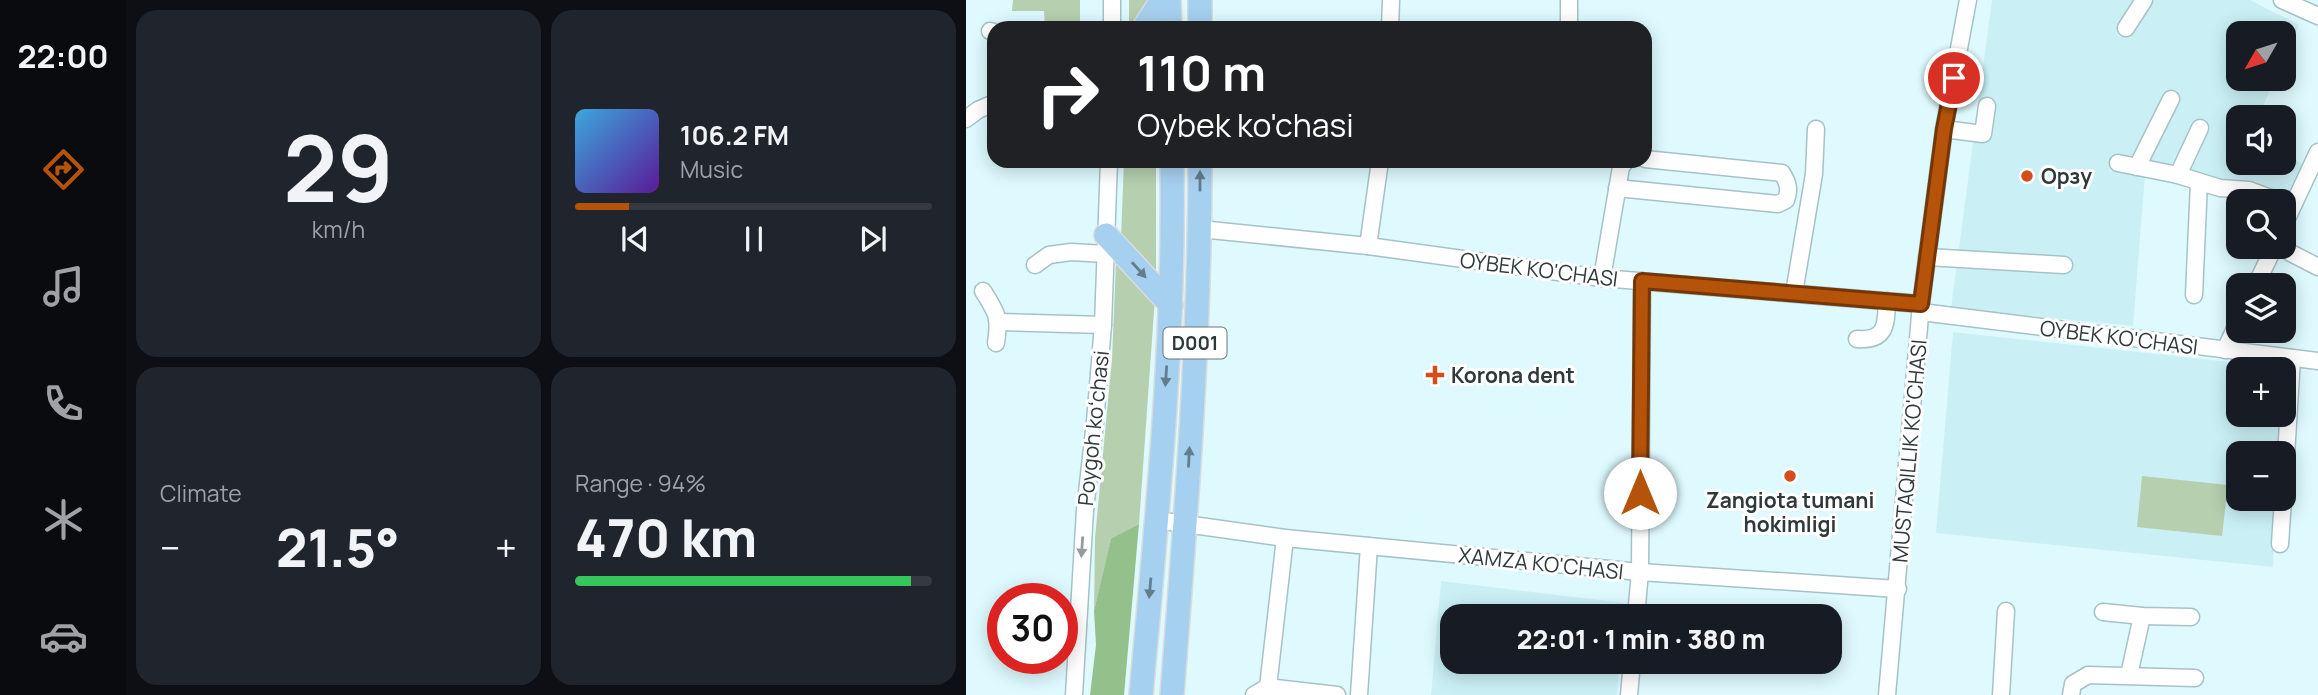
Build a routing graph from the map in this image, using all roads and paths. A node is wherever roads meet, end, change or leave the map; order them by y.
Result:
1 (1112, 0) edge
2 (1162, 0) edge
3 (1169, 0) edge
4 (1200, 0) edge
5 (1391, 0) edge
6 (1569, 0) edge
7 (1968, 0) edge
8 (2144, 0) edge
9 (2282, 0) edge
10 (2318, 16) edge
11 (1112, 21) edge
12 (1148, 21) edge
13 (1170, 21) edge
14 (1200, 21) edge
15 (1390, 21) edge
16 (1569, 21) edge
17 (2126, 28) dead end
18 (2171, 99) dead end
19 (987, 106) edge
20 (1987, 106) dead end
21 (966, 119) edge
22 (2200, 128) dead end
23 (1816, 129) dead end
24 (1944, 129) junction
25 (2318, 152) edge
26 (1652, 160) edge
27 (2118, 163) dead end
28 (2137, 167) junction
29 (1109, 168) edge
30 (1172, 168) edge
31 (1200, 168) edge
32 (1379, 168) edge
33 (1621, 168) edge
34 (2178, 175) junction
35 (2199, 182) junction
36 (1617, 188) junction
37 (2234, 189) edge
38 (2295, 189) edge
39 (1200, 229) junction
40 (1106, 244) junction
41 (1368, 246) junction
42 (2296, 256) edge
43 (1927, 257) junction
44 (1035, 265) dead end
45 (2064, 265) dead end
46 (2318, 267) edge
47 (1602, 278) junction
48 (1642, 281) junction
49 (983, 291) dead end
50 (1794, 293) junction
51 (2194, 295) dead end
52 (1887, 301) junction
53 (1171, 305) junction
54 (1921, 308) junction
55 (999, 322) junction
56 (1103, 325) junction
57 (1857, 339) dead end
58 (996, 343) dead end
59 (2228, 343) edge
60 (2225, 350) junction
61 (2284, 357) edge
62 (2296, 358) edge
63 (2318, 360) edge
64 (2282, 511) edge
65 (1157, 520) junction
66 (1186, 525) junction
67 (1285, 538) junction
68 (2280, 544) dead end
69 (1369, 546) junction
70 (1640, 572) junction
71 (1898, 589) junction
72 (1637, 604) edge
73 (2006, 611) dead end
74 (2103, 612) dead end
75 (2142, 616) junction
76 (2191, 617) dead end
77 (1631, 674) edge
78 (2129, 675) junction
79 (2195, 677) dead end
80 (1261, 691) edge
81 (1074, 695) edge
82 (1141, 695) edge
83 (1172, 695) edge
84 (1337, 695) edge
85 (1359, 695) edge
86 (1629, 695) edge
87 (1887, 695) edge
88 (2001, 695) edge
89 (2071, 695) edge

1 - 11 street
2 - 12 highway
3 - 13 highway
4 - 14 highway
5 - 15 street
6 - 16 street
7 - 24 street, MUSTAQILLIK KO'CHASI
8 - 17 street
9 - 10 street
18 - 28 street
19 - 21 street
20 - 24 street
22 - 34 street
23 - 50 street
24 - 43 street, MUSTAQILLIK KO'CHASI
25 - 38 street
26 - 36 street
27 - 28 street
28 - 34 street
29 - 40 street, Poygoh koʻchasi
30 - 53 highway, D001
39 -> 31 highway, D001
32 - 41 street
33 - 36 street
34 - 35 street
35 - 37 street
35 - 51 street
36 - 47 street
39 - 41 street, OYBEK KO'CHASI
66 -> 39 highway, D001
40 - 44 street
40 -> 53 highway
40 - 56 street, Poygoh koʻchasi
41 - 47 street, OYBEK KO'CHASI
42 - 46 street
43 - 45 street
43 - 54 street, MUSTAQILLIK KO'CHASI
47 - 48 street, OYBEK KO'CHASI
48 - 50 street, OYBEK KO'CHASI
48 - 70 street
49 - 55 street
50 - 52 street, OYBEK KO'CHASI
52 - 54 street, OYBEK KO'CHASI
52 - 57 street
53 -> 65 highway, D001
54 - 60 street, OYBEK KO'CHASI
54 - 71 street, MUSTAQILLIK KO'CHASI
55 - 56 street
55 - 58 street
56 -> 81 street, Poygoh koʻchasi
59 - 60 street
60 - 61 street, OYBEK KO'CHASI
62 - 63 street, OYBEK KO'CHASI
64 - 68 street
65 - 66 street, XAMZA KO'CHASI
65 -> 82 highway, D001
66 - 67 street, XAMZA KO'CHASI
66 - 83 highway, D001
67 - 69 street, XAMZA KO'CHASI
67 - 80 street
69 - 70 street, XAMZA KO'CHASI
69 - 85 street
70 - 71 street, XAMZA KO'CHASI
70 - 72 street
71 - 87 street, MUSTAQILLIK KO'CHASI
73 - 88 street
74 - 75 street
75 - 76 street
75 - 78 street
77 - 86 street
78 - 79 street
78 - 89 street
80 - 84 street

